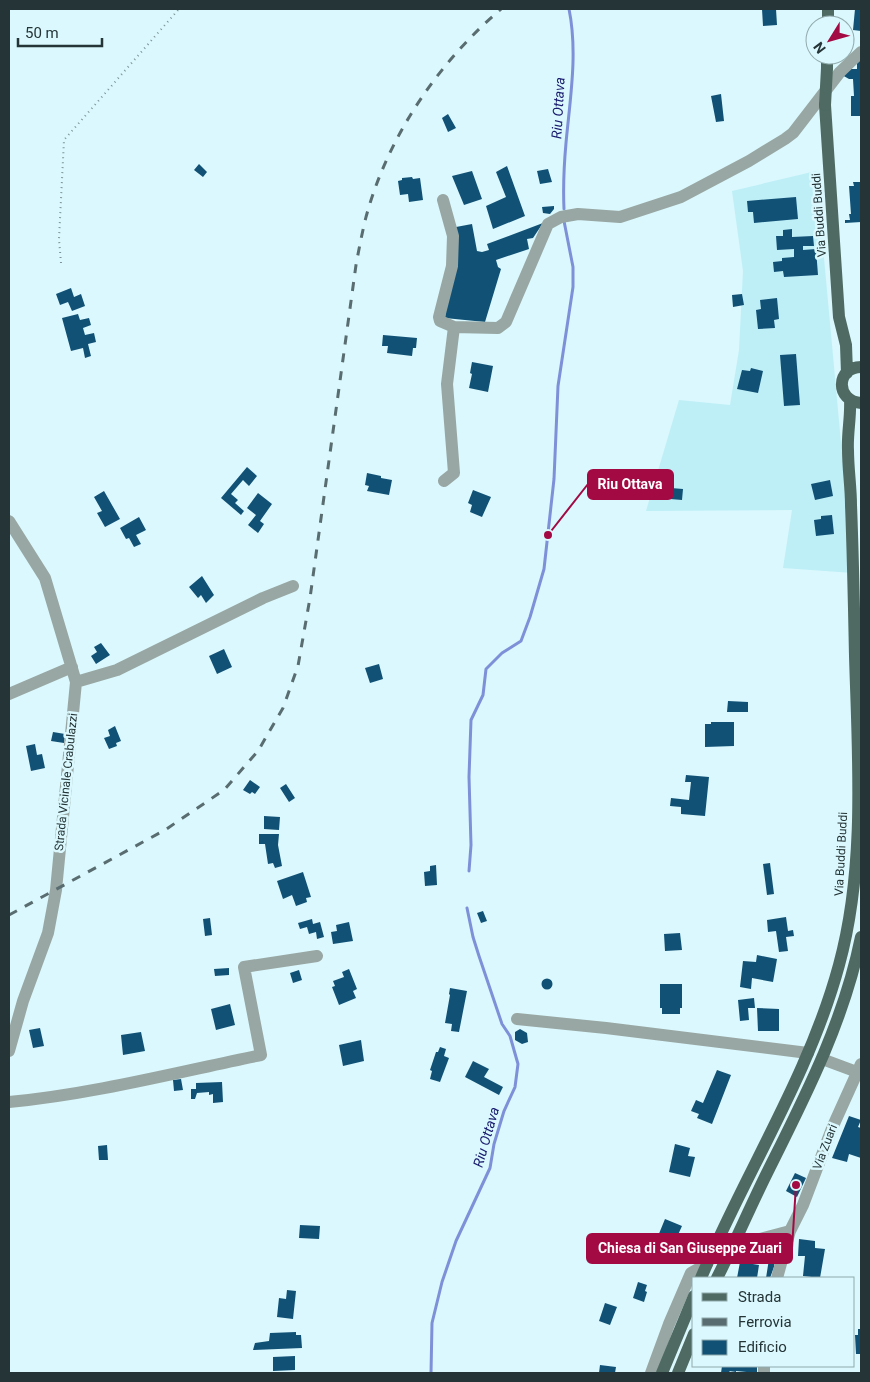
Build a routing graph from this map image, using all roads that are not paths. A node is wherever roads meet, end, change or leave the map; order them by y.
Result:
1 (861, 52) edge
2 (827, 65) edge
3 (443, 200) dead end
4 (454, 327) junction
5 (861, 367) edge
6 (847, 373) junction
7 (856, 402) edge
8 (444, 481) dead end
9 (9, 521) edge
10 (293, 586) dead end
11 (72, 667) junction
12 (76, 682) junction
13 (9, 694) edge
14 (861, 938) edge
15 (317, 956) dead end
16 (517, 1019) dead end
17 (9, 1051) edge
18 (808, 1053) junction
19 (822, 1059) junction
20 (859, 1068) edge
21 (9, 1102) edge
22 (790, 1231) junction
23 (733, 1246) junction
24 (696, 1276) edge
25 (718, 1277) edge
26 (776, 1277) edge
27 (692, 1283) edge
28 (692, 1301) edge
29 (692, 1339) edge
30 (651, 1373) edge
31 (662, 1373) edge
32 (678, 1373) edge

1 - 4 street
2 - 6 main road, Via Buddi Buddi, bridge
3 - 4 street
4 - 8 street
5 - 6 main road
6 - 7 main road, Via Buddi Buddi
7 - 18 main road, Via Buddi Buddi
9 - 11 street, Strada Vicinale Crabulazzi
10 - 12 street
11 - 12 street, Strada Vicinale Crabulazzi
11 - 13 street
12 - 17 street, Strada Vicinale Crabulazzi
14 - 19 main road
15 - 21 street
16 - 18 street
18 - 24 main road, Via Buddi Buddi
19 - 20 street
19 - 23 main road
20 - 22 street, Via Zuari
22 - 23 street
22 - 26 street, Via Zuari
23 - 25 main road
27 - 30 street
28 - 31 main road
29 - 32 main road

